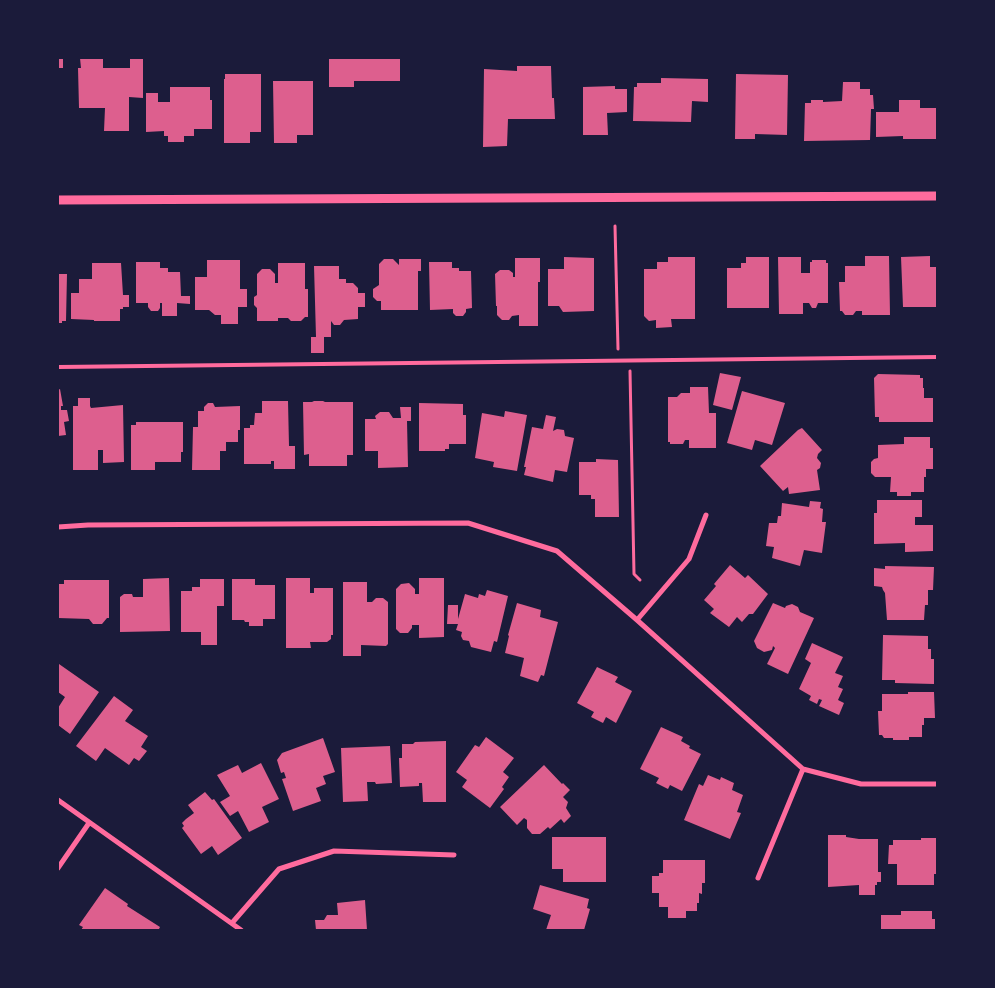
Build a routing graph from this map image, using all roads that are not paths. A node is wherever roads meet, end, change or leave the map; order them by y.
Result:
1 (938, 196) edge
2 (58, 200) edge
3 (938, 357) edge
4 (58, 366) edge
5 (706, 515) dead end
6 (58, 527) edge
7 (637, 620) junction
8 (803, 769) junction
9 (938, 784) edge
10 (58, 800) edge
11 (89, 824) junction
12 (454, 855) dead end
13 (58, 868) edge
14 (758, 878) dead end
15 (232, 923) junction
16 (241, 930) edge

1 - 2 street
3 - 4 lane
5 - 7 street
6 - 7 street
7 - 8 street
8 - 9 street
8 - 14 street
10 - 11 street
11 - 13 street
11 - 15 street
12 - 15 street
15 - 16 street

